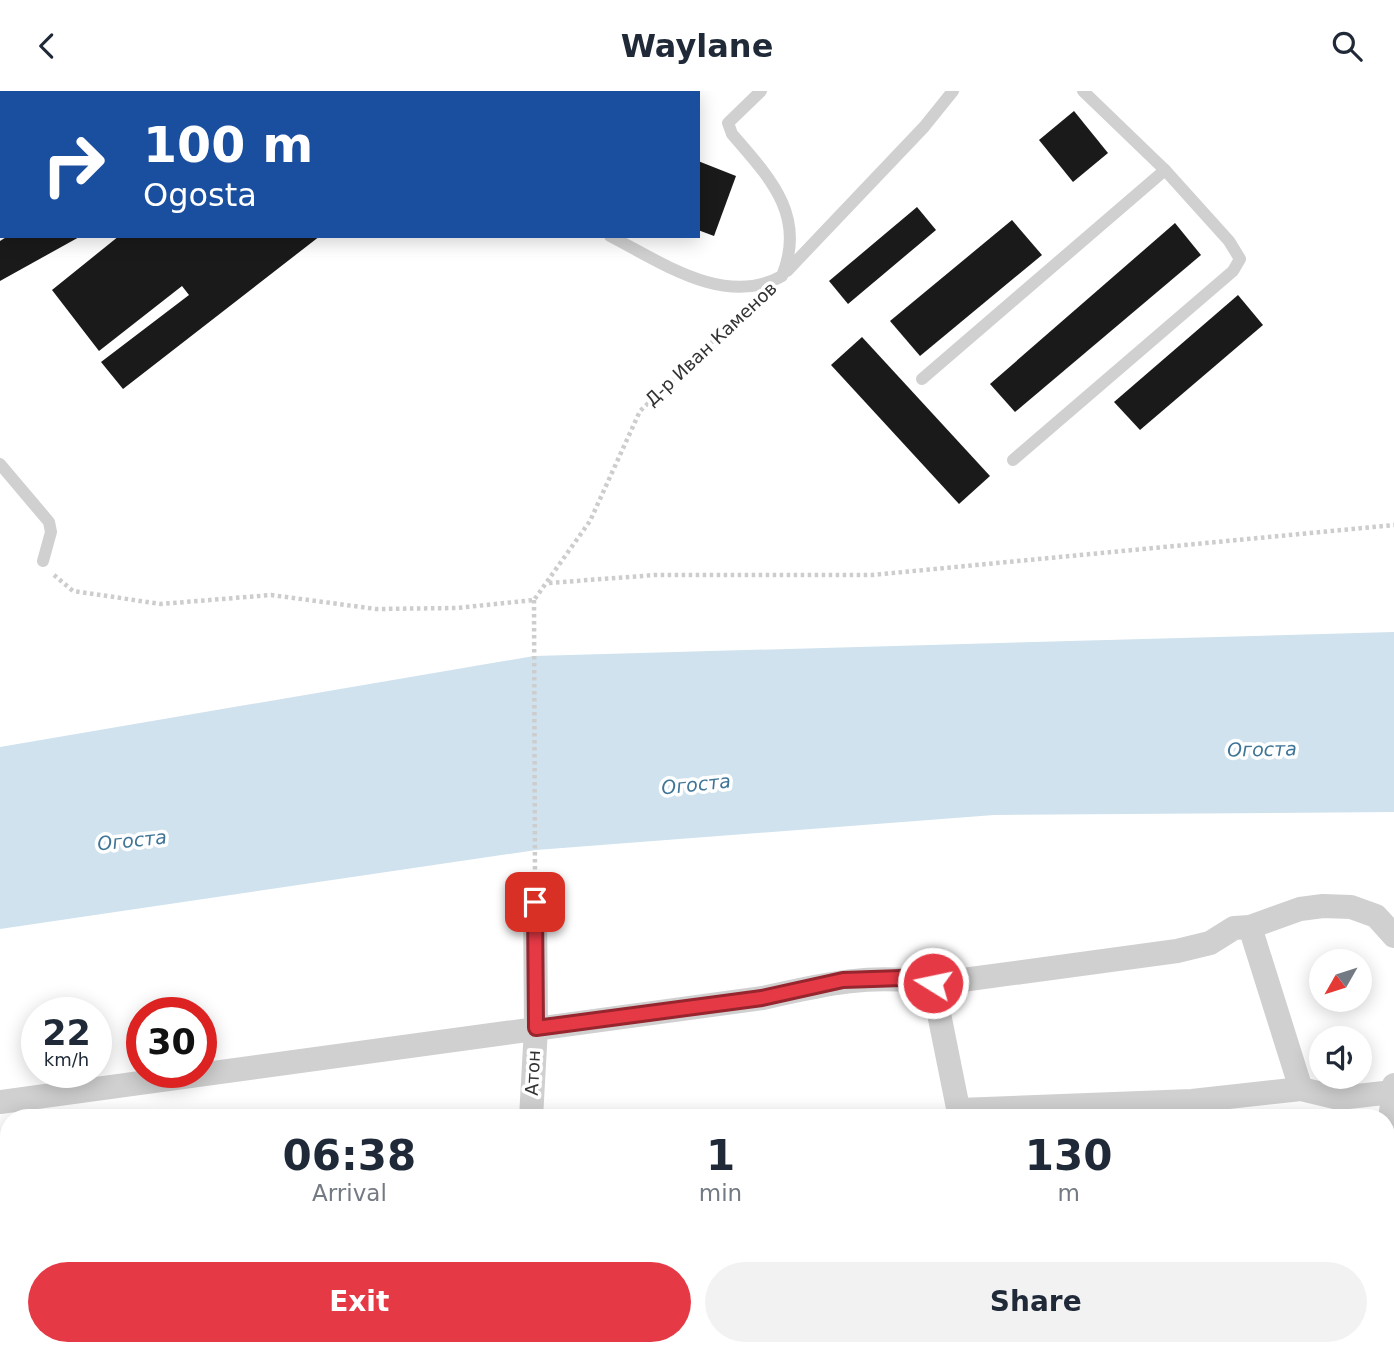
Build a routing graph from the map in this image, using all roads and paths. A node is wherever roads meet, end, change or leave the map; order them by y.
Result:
1 (761, 91) edge
2 (953, 91) edge
3 (1083, 91) edge
4 (1165, 170) junction
5 (614, 238) edge
6 (782, 276) junction
7 (922, 379) dead end
8 (1013, 460) dead end
9 (0, 464) edge
10 (1394, 526) edge
11 (43, 561) joint
12 (548, 584) junction
13 (534, 600) junction
14 (535, 902) joint
15 (1250, 927) junction
16 (1394, 936) edge
17 (933, 983) junction
18 (536, 1028) junction
19 (1394, 1085) edge
20 (1301, 1089) junction
21 (1393, 1092) edge
22 (0, 1101) edge
23 (532, 1109) edge
24 (959, 1109) edge
25 (1049, 1109) edge

1 - 6 lane
2 - 6 lane, Д-р Иван Каменов
3 - 4 lane
4 - 7 lane
4 - 8 lane
5 - 6 lane
6 - 12 path, Д-р Иван Каменов
9 - 11 lane
10 - 12 path
11 - 13 path
12 - 13 path, Д-р Иван Каменов
13 - 14 path
14 - 18 street, Атон
15 - 16 street
15 - 17 street
15 - 20 street
17 - 18 street
17 - 24 street
18 - 22 street
18 - 23 street, Атон
19 - 21 street
20 - 21 street
20 - 25 street

